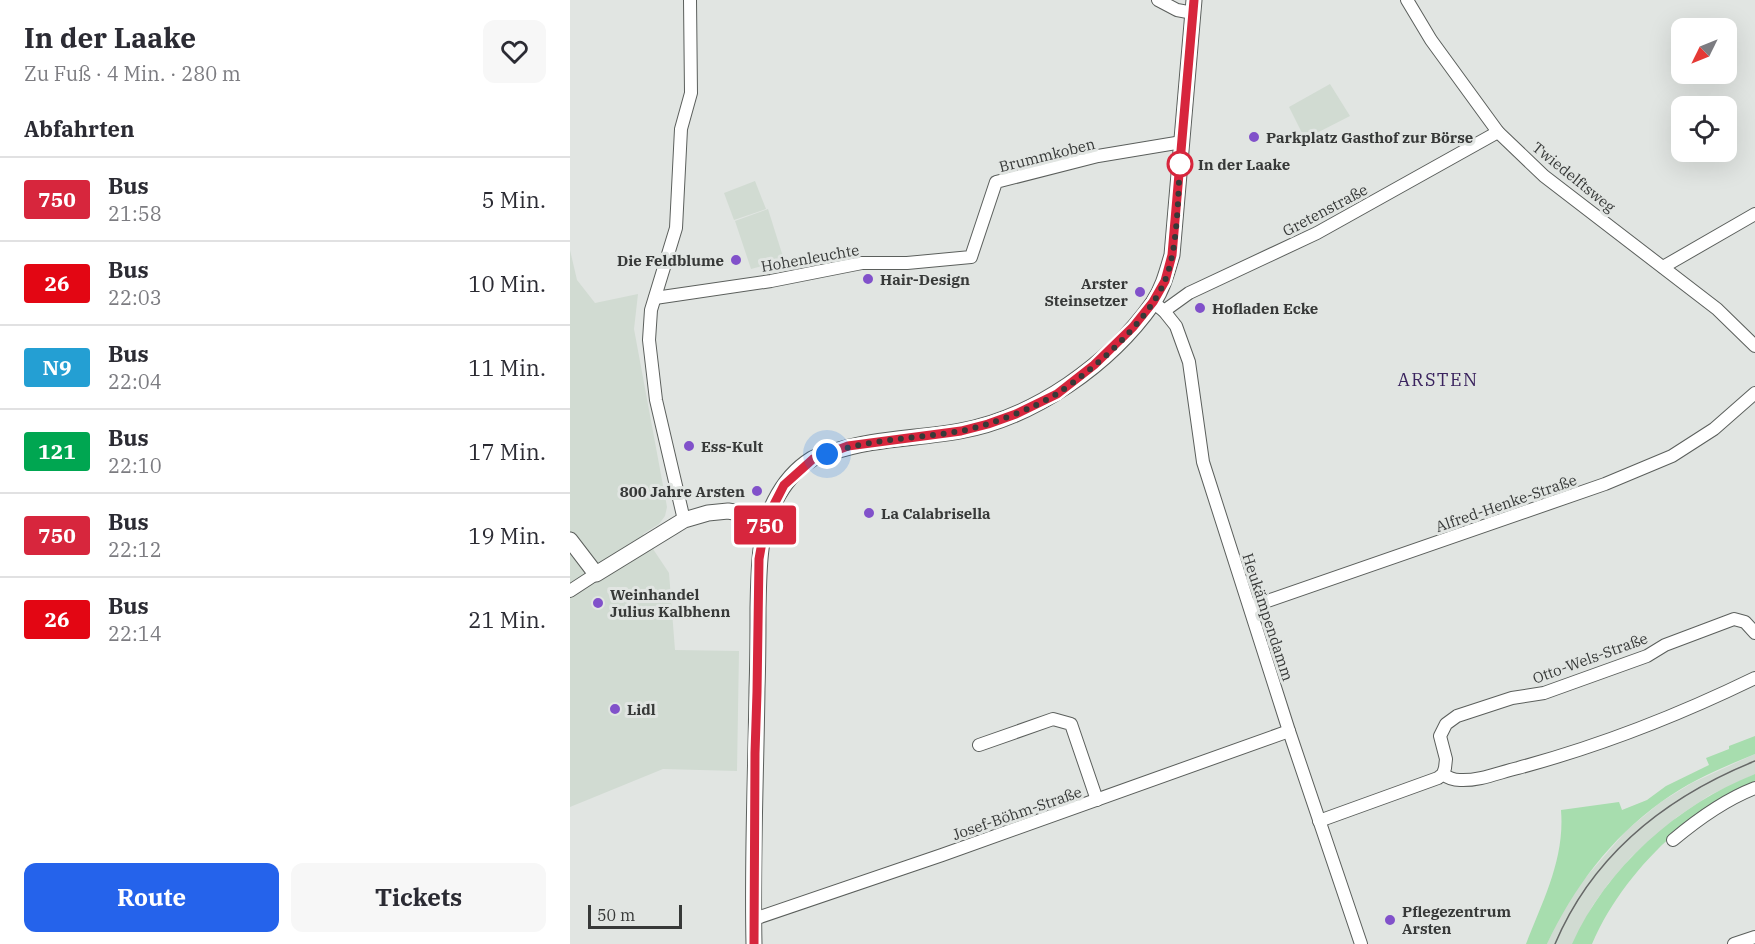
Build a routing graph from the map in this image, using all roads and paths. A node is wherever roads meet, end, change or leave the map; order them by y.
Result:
1 (690, 0) edge
2 (1158, 0) edge
3 (1407, 0) edge
4 (1194, 7) edge
5 (1498, 132) junction
6 (1182, 142) junction
7 (1755, 214) edge
8 (970, 256) joint
9 (1664, 267) junction
10 (655, 298) junction
11 (1159, 307) junction
12 (1755, 346) edge
13 (1755, 393) edge
14 (684, 519) junction
15 (766, 520) junction
16 (570, 540) edge
17 (596, 574) junction
18 (570, 591) edge
19 (1250, 607) junction
20 (1755, 633) edge
21 (1755, 678) edge
22 (1289, 731) junction
23 (979, 745) dead end
24 (1443, 774) junction
25 (1755, 788) edge
26 (1097, 800) junction
27 (1319, 820) junction
28 (1673, 840) dead end
29 (754, 920) junction
30 (1755, 937) edge
31 (754, 944) edge
32 (1361, 944) edge
33 (1734, 944) edge

1 - 10 street
2 - 4 street
3 - 5 street, Twiedelftsweg
4 - 6 street
5 - 9 street, Twiedelftsweg
5 - 11 street, Gretenstraße
6 - 8 street, Brummkoben
6 - 11 street
7 - 9 street
8 - 10 street, Hohenleuchte
9 - 12 street, Twiedelftsweg
10 - 14 street
11 - 15 street
11 - 19 street, Heukämpendamm
13 - 19 street, Alfred-Henke-Straße
14 - 15 street
14 - 17 street
15 - 29 street
16 - 17 street
17 - 18 street
19 - 22 street, Heukämpendamm
20 - 24 street, Otto-Wels-Straße
21 - 24 street
22 - 26 street, Josef-Böhm-Straße
22 - 27 street, Heukämpendamm
23 - 26 street
24 - 27 street
25 - 28 street
26 - 29 street, Josef-Böhm-Straße
27 - 32 street, Heukämpendamm
29 - 31 street
30 - 33 street

